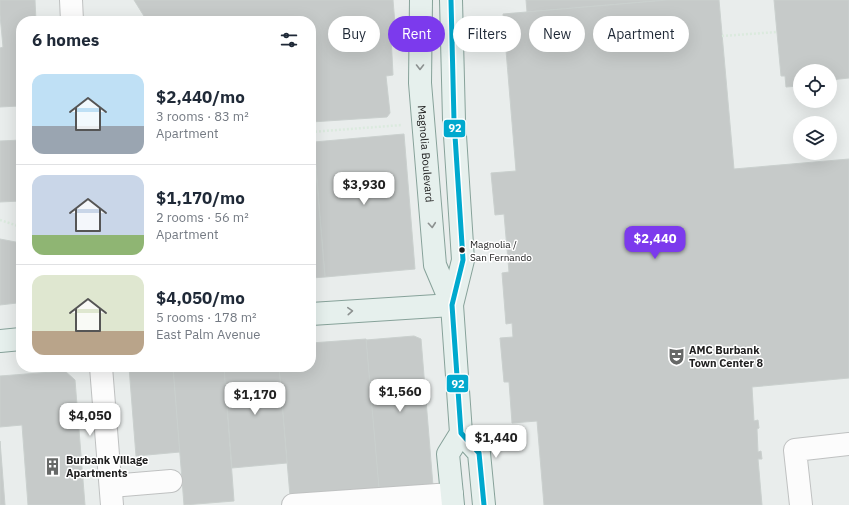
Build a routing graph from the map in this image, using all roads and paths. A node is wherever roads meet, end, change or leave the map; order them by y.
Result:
1 (71, 0) edge
2 (420, 0) edge
3 (451, 0) edge
4 (72, 16) edge
5 (777, 32) dead end
6 (722, 36) dead end
7 (423, 124) junction
8 (316, 132) edge
9 (0, 220) edge
10 (16, 225) edge
11 (452, 305) junction
12 (316, 314) edge
13 (16, 339) edge
14 (0, 341) edge
15 (101, 372) edge
16 (461, 433) junction
17 (849, 444) edge
18 (170, 481) dead end
19 (112, 495) edge
20 (452, 499) edge
21 (293, 505) edge
22 (484, 505) edge
23 (801, 505) edge

1 - 4 street
2 -> 7 main road, Magnolia Boulevard
3 - 11 main road, Magnolia Boulevard
5 - 6 path
7 - 8 path
7 -> 11 main road, Magnolia Boulevard
9 - 10 path
12 -> 11 main road
11 - 16 main road, Magnolia Boulevard
13 - 14 main road
15 - 19 street
16 - 20 main road
16 - 22 main road
17 - 23 street
18 - 19 street
20 - 21 street

